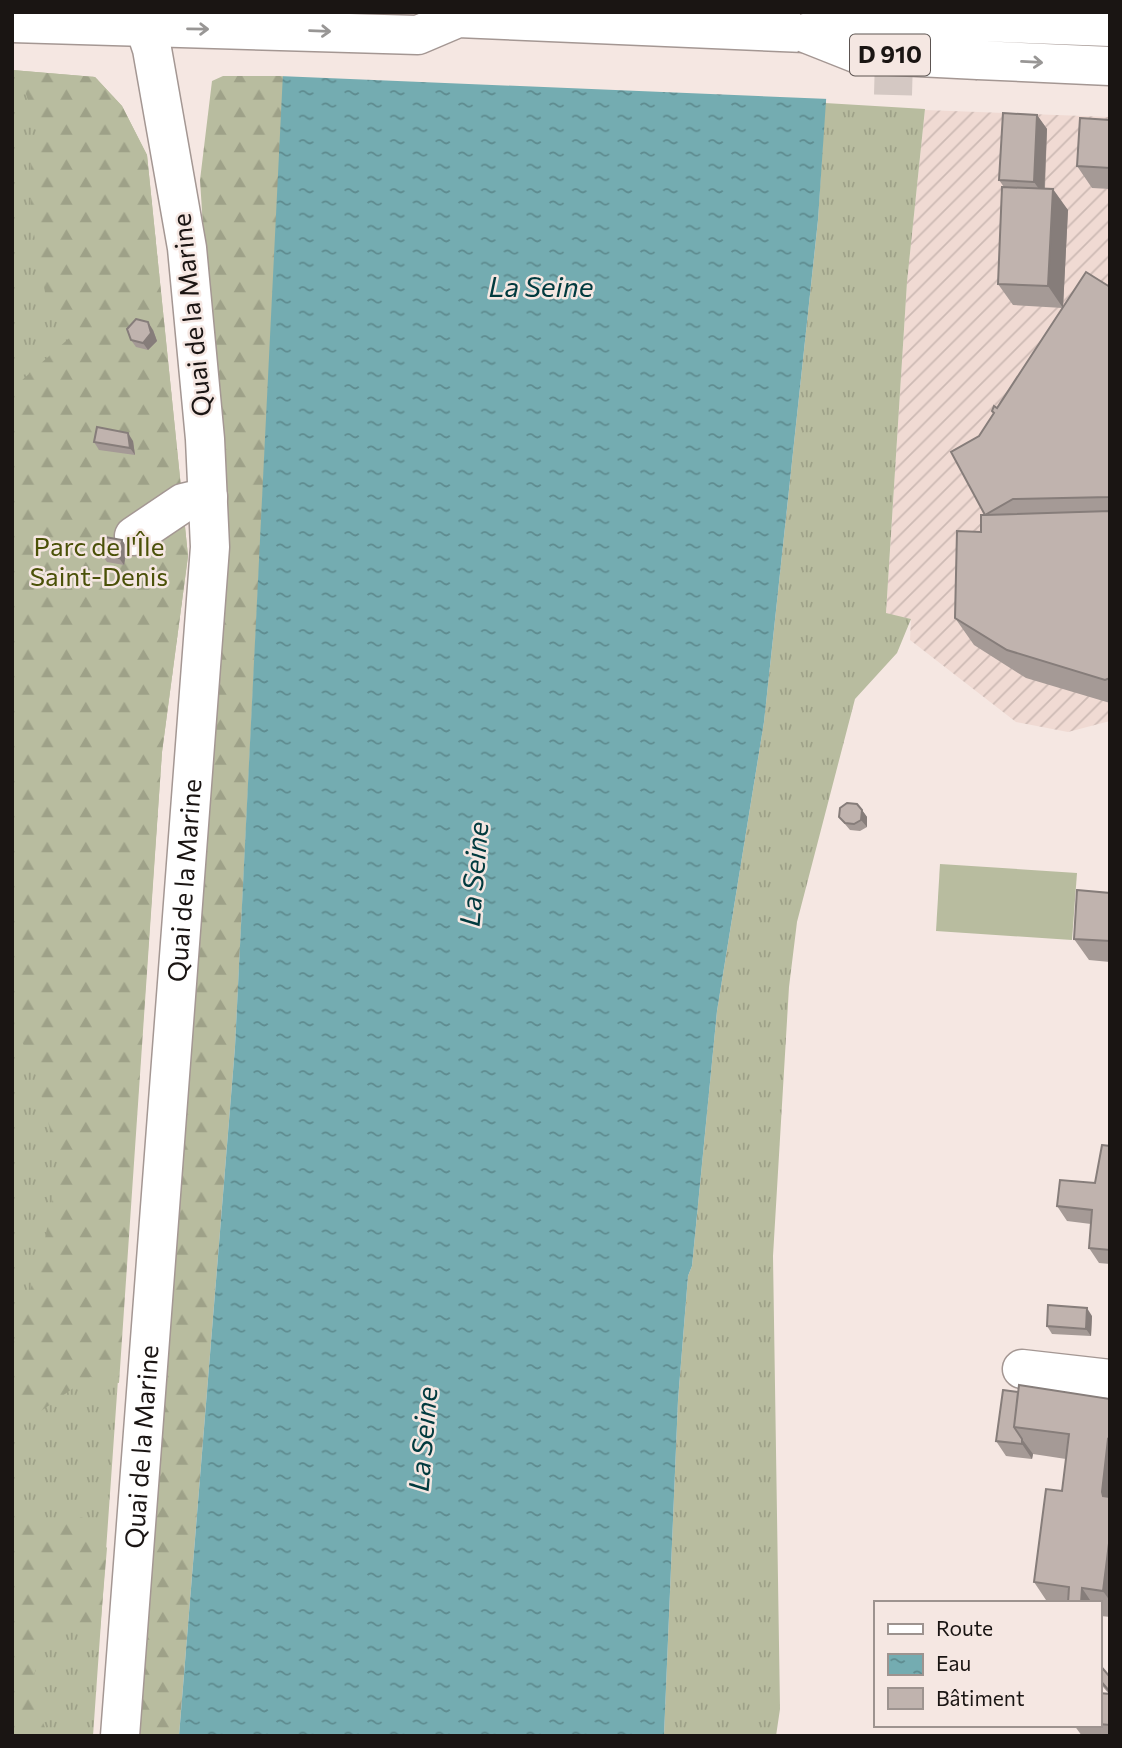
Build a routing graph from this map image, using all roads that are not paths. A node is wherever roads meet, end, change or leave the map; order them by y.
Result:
1 (454, 15) edge
2 (145, 20) edge
3 (1093, 22) edge
4 (12, 23) edge
5 (805, 33) junction
6 (1097, 65) edge
7 (208, 497) junction
8 (134, 536) dead end
9 (1022, 1369) dead end
10 (1110, 1379) edge
11 (120, 1736) edge

2 -> 1 street, D 910
1 - 5 street, D 910
2 - 4 street, D 910
2 - 7 street, Quai de la Marine
3 - 5 street, D 910, bridge
3 - 6 street
5 -> 6 street, D 910, bridge
7 - 8 street
7 - 11 street, Quai de la Marine
9 - 10 street

